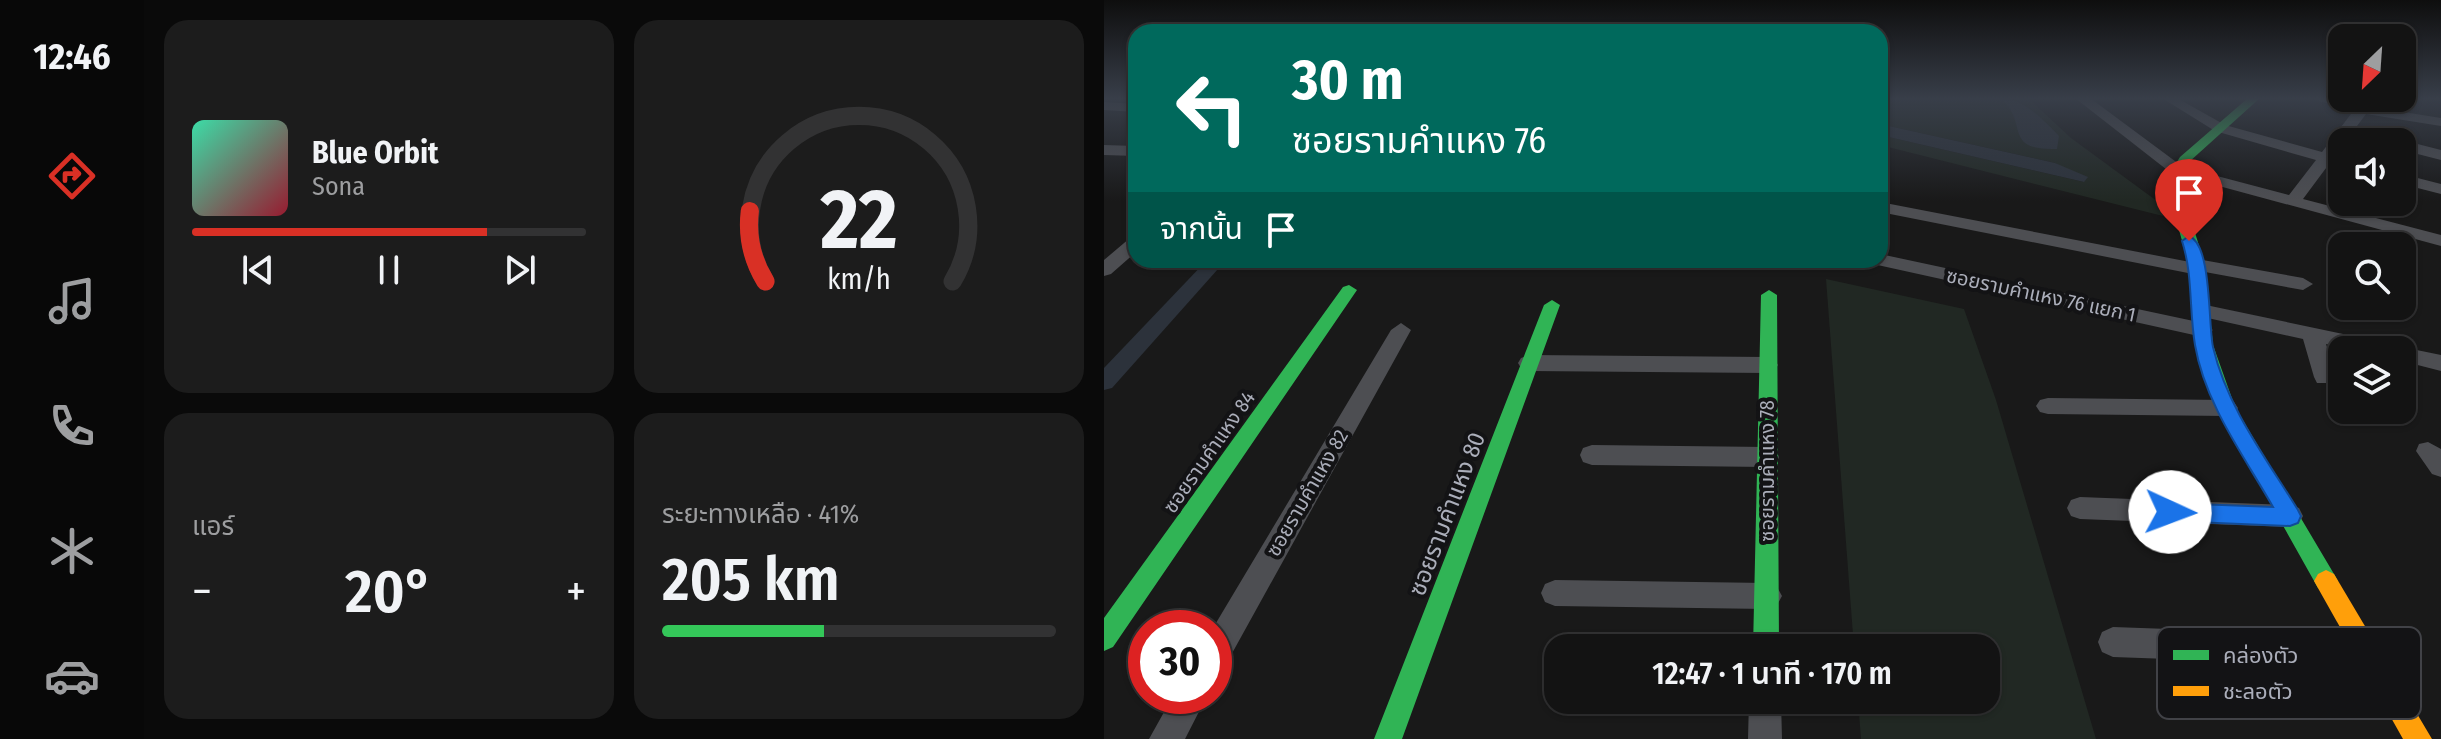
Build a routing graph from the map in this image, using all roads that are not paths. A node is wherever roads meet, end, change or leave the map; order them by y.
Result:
1 (2128, 132) edge
2 (2215, 132) edge
3 (2235, 132) edge
4 (2416, 149) edge
5 (1104, 150) edge
6 (1128, 151) edge
7 (2328, 152) edge
8 (2441, 155) edge
9 (2323, 158) junction
10 (2328, 159) edge
11 (2177, 170) junction
12 (2416, 183) edge
13 (2441, 189) edge
14 (2293, 201) junction
15 (1888, 209) edge
16 (2441, 241) edge
17 (1128, 249) edge
18 (1888, 261) edge
19 (2197, 267) junction
20 (1104, 270) edge
21 (2303, 284) dead end
22 (1349, 290) dead end
23 (1769, 295) dead end
24 (1552, 305) dead end
25 (2202, 314) junction
26 (2279, 314) dead end
27 (1401, 330) dead end
28 (2312, 333) junction
29 (2328, 337) edge
30 (2416, 358) edge
31 (1529, 363) junction
32 (1767, 365) junction
33 (2440, 365) edge
34 (2325, 377) dead end
35 (2048, 406) dead end
36 (2226, 408) junction
37 (1592, 455) dead end
38 (1767, 457) junction
39 (2080, 508) dead end
40 (2290, 516) junction
41 (1555, 593) dead end
42 (1767, 596) junction
43 (1232, 624) edge
44 (2353, 627) edge
45 (1766, 634) edge
46 (1104, 639) edge
47 (2113, 642) dead end
48 (2157, 644) edge
49 (1181, 714) edge
50 (1765, 714) edge
51 (2406, 719) edge
52 (1166, 739) edge
53 (1388, 739) edge
54 (1765, 739) edge
55 (2418, 739) edge

1 - 11 street
2 - 11 street
3 - 9 street
4 - 8 street
5 - 6 street
7 - 9 street
9 - 10 street
9 - 14 street
11 - 14 street
11 - 19 street
12 - 13 street
14 - 16 street
15 - 19 street
17 - 20 street
18 - 25 street, ซอยรามคำแหง 76 แยก 1
19 - 21 street
19 - 25 street
22 - 46 street, ซอยรามคำแหง 84
23 - 32 street, ซอยรามคำแหง 78
24 - 31 street, ซอยรามคำแหง 80
25 - 26 street
25 - 28 street
25 - 36 street
27 - 43 street, ซอยรามคำแหง 82
28 - 29 street
28 - 34 street
30 - 33 street
31 - 32 street
31 - 53 street, ซอยรามคำแหง 80
32 - 38 street, ซอยรามคำแหง 78
35 - 36 street
36 - 40 street
37 - 38 street
38 - 42 street, ซอยรามคำแหง 78
39 - 40 street
40 - 44 street
41 - 42 street
42 - 45 street, ซอยรามคำแหง 78
47 - 48 street
49 - 52 street
50 - 54 street
51 - 55 street

